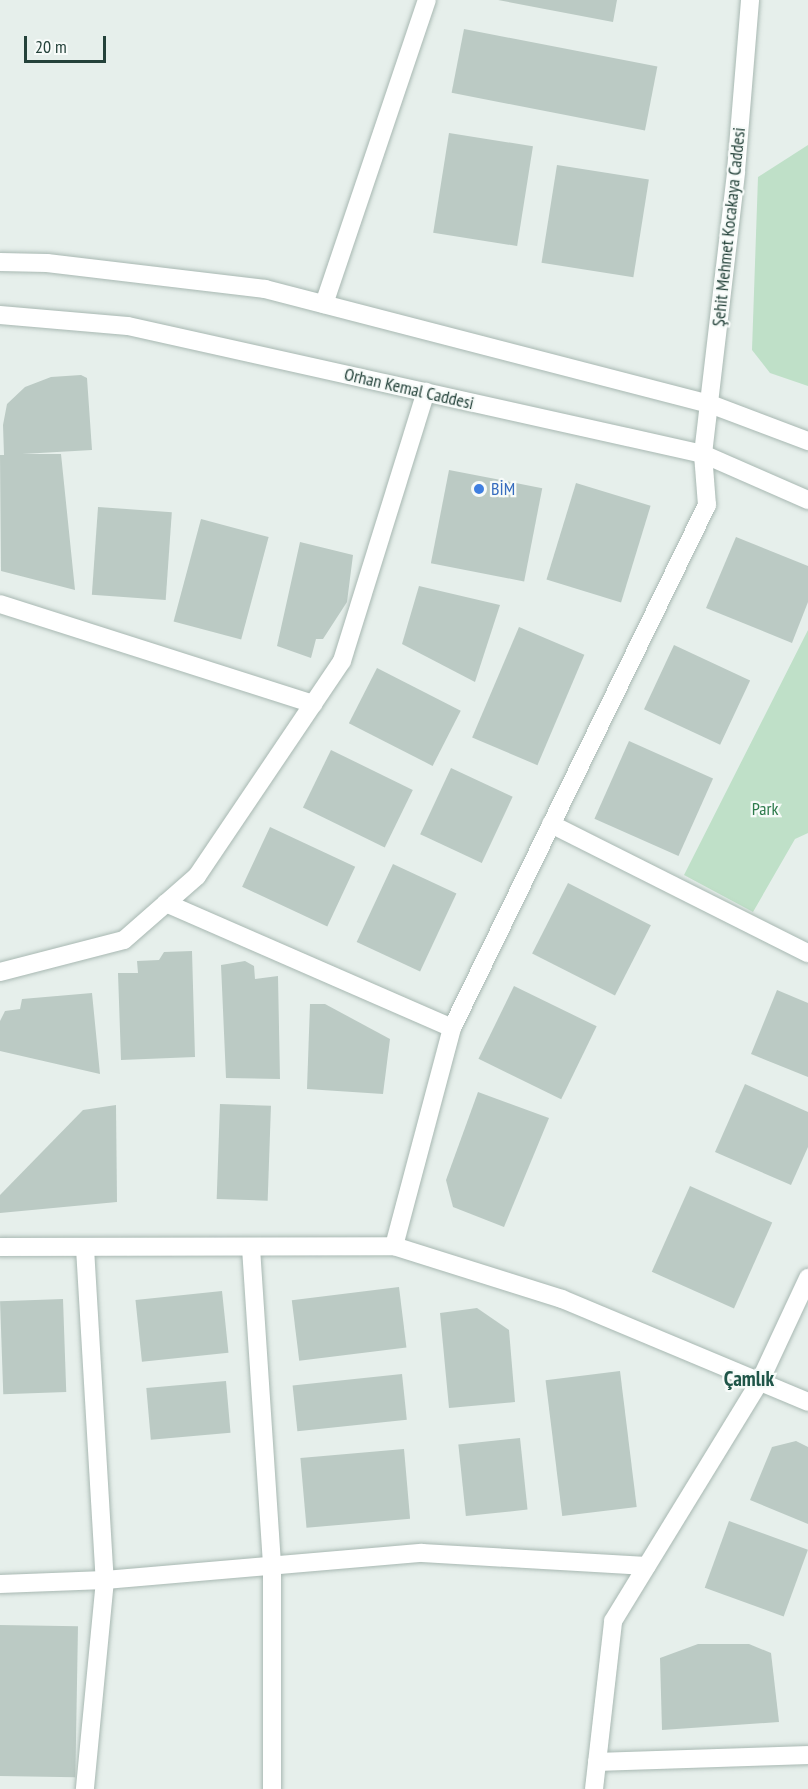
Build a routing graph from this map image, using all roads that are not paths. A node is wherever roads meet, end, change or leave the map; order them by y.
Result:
1 (427, 0) edge
2 (750, 0) edge
3 (0, 262) edge
4 (324, 304) junction
5 (0, 315) edge
6 (426, 392) junction
7 (710, 404) junction
8 (808, 441) edge
9 (704, 454) junction
10 (808, 500) edge
11 (0, 604) edge
12 (313, 704) junction
13 (551, 824) junction
14 (166, 903) junction
15 (808, 953) edge
16 (0, 972) edge
17 (452, 1028) junction
18 (394, 1246) junction
19 (0, 1247) edge
20 (85, 1248) junction
21 (251, 1248) junction
22 (808, 1278) edge
23 (760, 1381) junction
24 (808, 1402) edge
25 (272, 1566) junction
26 (647, 1566) junction
27 (105, 1580) junction
28 (0, 1584) edge
29 (808, 1755) edge
30 (597, 1762) junction
31 (85, 1789) edge
32 (272, 1789) edge
33 (594, 1789) edge

1 - 4 street
2 - 7 street, Şehit Mehmet Kocakaya Caddesi
3 - 4 street
4 - 7 street
5 - 6 street, Orhan Kemal Caddesi
6 - 9 street, Orhan Kemal Caddesi
6 - 12 street
7 - 8 street
7 - 9 street, Şehit Mehmet Kocakaya Caddesi
9 - 10 street, Orhan Kemal Caddesi
9 - 13 street, Şehit Mehmet Kocakaya Caddesi
11 - 12 street
12 - 14 street
13 - 15 street
13 - 17 street, Şehit Mehmet Kocakaya Caddesi
14 - 16 street
14 - 17 street
17 - 18 street, Şehit Mehmet Kocakaya Caddesi
18 - 21 street
18 - 23 street
19 - 20 street
20 - 21 street
20 - 27 street
21 - 25 street
22 - 23 street
23 - 24 street
23 - 26 street
25 - 26 street
25 - 27 street
25 - 32 street
26 - 30 street
27 - 28 street
27 - 31 street
29 - 30 street
30 - 33 street

